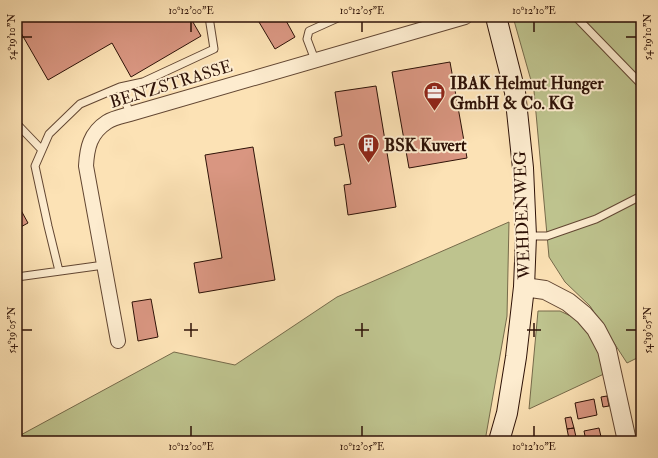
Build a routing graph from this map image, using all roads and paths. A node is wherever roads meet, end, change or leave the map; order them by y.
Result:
1 (209, 17) edge
2 (340, 17) edge
3 (465, 17) edge
4 (496, 17) edge
5 (576, 17) edge
6 (437, 21) edge
7 (315, 60) junction
8 (641, 84) edge
9 (120, 87) junction
10 (130, 114) junction
11 (17, 124) edge
12 (42, 150) junction
13 (641, 196) edge
14 (526, 236) junction
15 (104, 265) junction
16 (59, 271) junction
17 (17, 276) edge
18 (524, 287) junction
19 (118, 341) dead end
20 (499, 441) edge
21 (628, 441) edge

1 - 9 lane
2 - 7 lane
3 - 6 street, BENZSTRASSE
4 - 14 main road, WEHDENWEG
5 - 8 lane
6 - 7 street, BENZSTRASSE
7 - 10 street, BENZSTRASSE
9 - 10 lane
9 - 12 lane
10 - 15 street, BENZSTRASSE
11 - 12 lane
12 - 16 lane
13 - 14 lane
14 - 18 main road, WEHDENWEG
15 - 16 lane
15 - 19 street, BENZSTRASSE
16 - 17 lane
18 - 20 main road, WEHDENWEG
18 - 21 street

